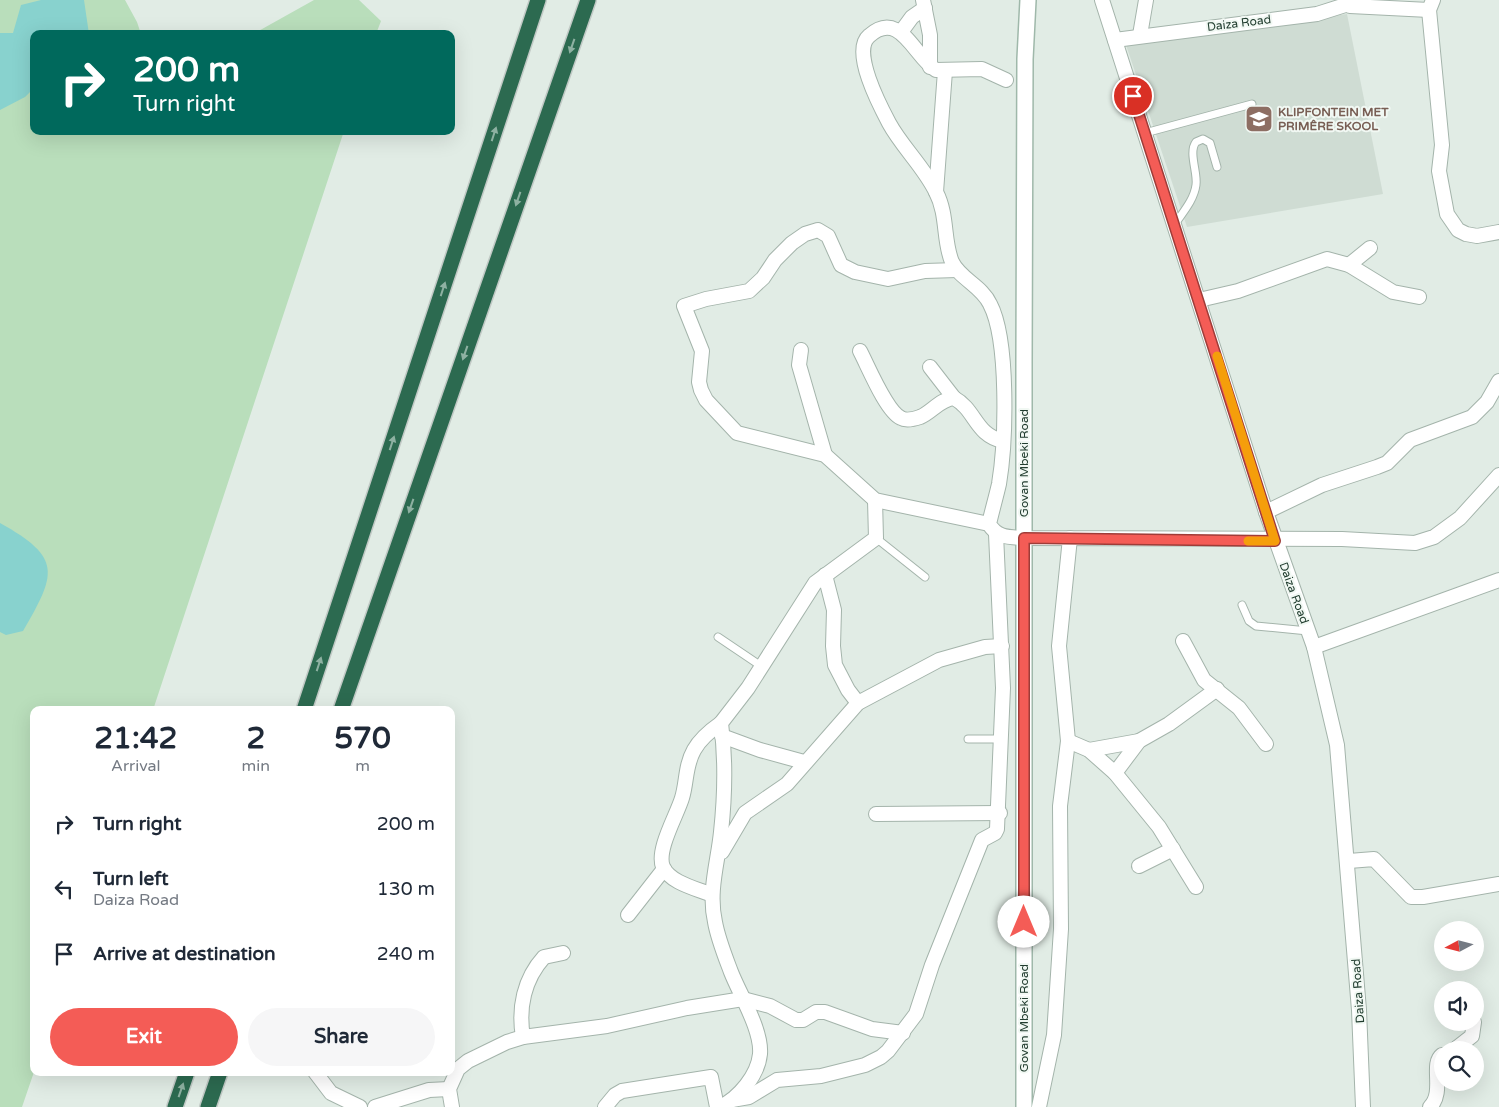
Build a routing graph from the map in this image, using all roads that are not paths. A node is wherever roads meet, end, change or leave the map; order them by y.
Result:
1 (538, 0) edge
2 (588, 0) edge
3 (1028, 0) edge
4 (1102, 0) edge
5 (1146, 0) edge
6 (1361, 0) edge
7 (924, 4) edge
8 (1431, 5) edge
9 (1348, 6) junction
10 (901, 32) junction
11 (1140, 35) junction
12 (1115, 40) junction
13 (930, 66) junction
14 (945, 72) junction
15 (1006, 80) dead end
16 (1252, 104) dead end
17 (1145, 134) junction
18 (1217, 167) dead end
19 (936, 192) junction
20 (1175, 224) junction
21 (1499, 232) edge
22 (1370, 248) dead end
23 (1349, 265) junction
24 (957, 270) junction
25 (1419, 297) dead end
26 (1199, 300) junction
27 (801, 350) dead end
28 (860, 351) dead end
29 (930, 367) dead end
30 (1499, 381) edge
31 (954, 398) junction
32 (1003, 441) junction
33 (825, 455) junction
34 (1499, 475) edge
35 (875, 500) junction
36 (1266, 512) junction
37 (992, 529) junction
38 (876, 538) junction
39 (1024, 538) junction
40 (1070, 538) junction
41 (1275, 541) junction
42 (825, 575) junction
43 (925, 577) dead end
44 (1499, 580) edge
45 (1242, 605) dead end
46 (1308, 631) junction
47 (718, 637) dead end
48 (1183, 641) dead end
49 (1002, 646) junction
50 (1314, 647) junction
51 (762, 666) junction
52 (1217, 689) junction
53 (858, 703) junction
54 (305, 706) edge
55 (342, 706) edge
56 (721, 729) junction
57 (968, 739) dead end
58 (1002, 739) junction
59 (1068, 741) junction
60 (1139, 741) junction
61 (1266, 744) dead end
62 (1090, 750) junction
63 (804, 762) junction
64 (1115, 772) junction
65 (1000, 813) junction
66 (876, 814) dead end
67 (1172, 848) junction
68 (1349, 861) junction
69 (717, 862) junction
70 (1139, 866) dead end
71 (664, 868) junction
72 (1499, 884) edge
73 (1196, 887) dead end
74 (712, 896) junction
75 (628, 914) dead end
76 (563, 953) dead end
77 (743, 999) junction
78 (1473, 1031) edge
79 (903, 1033) junction
80 (523, 1037) junction
81 (1466, 1041) edge
82 (186, 1076) edge
83 (219, 1076) edge
84 (318, 1076) edge
85 (449, 1088) junction
86 (1436, 1091) edge
87 (723, 1105) edge
88 (175, 1107) edge
89 (208, 1107) edge
90 (360, 1107) edge
91 (376, 1107) edge
92 (452, 1107) edge
93 (605, 1107) edge
94 (1024, 1107) edge
95 (1039, 1107) edge
96 (1363, 1107) edge
97 (1430, 1107) edge

54 -> 1 highway
2 -> 55 highway
3 - 39 main road, Govan Mbeki Road
4 - 12 street, Daiza Road
5 - 11 street
6 - 9 street, Daiza Road
7 - 10 street
7 - 13 street
8 - 9 street
8 - 21 street
9 - 11 street, Daiza Road
10 - 13 street
10 - 19 street
11 - 12 street, Daiza Road
12 - 17 street, Daiza Road
13 - 14 street
14 - 15 street
14 - 19 street
16 - 17 lane
17 - 20 street, Daiza Road
18 - 20 lane
19 - 24 street
20 - 26 street, Daiza Road
22 - 23 street
23 - 25 street
23 - 26 street
24 - 32 street
24 - 33 street
26 - 36 street, Daiza Road
27 - 33 street
28 - 31 street
29 - 31 street
30 - 36 street
31 - 32 street
32 - 37 street
33 - 35 street
34 - 41 street
35 - 37 street
35 - 38 street
36 - 41 street, Daiza Road
37 - 39 street
37 - 49 street
38 - 42 street
38 - 43 lane
39 - 40 street
39 - 94 main road, Govan Mbeki Road
40 - 41 street
40 - 59 street
41 - 46 street, Daiza Road
42 - 51 street
42 - 53 street
44 - 50 street
45 - 46 lane
46 - 50 street, Daiza Road
47 - 51 lane
48 - 52 street
49 - 53 street
49 - 58 street
50 - 68 street, Daiza Road
51 - 56 street
52 - 60 street
52 - 61 street
53 - 63 street
56 - 63 street
56 - 69 street
56 - 71 street
57 - 58 lane
58 - 65 street
59 - 62 street
59 - 95 street
60 - 62 street
60 - 64 street
62 - 64 street
63 - 69 street
64 - 67 street
65 - 66 street
65 - 79 street
67 - 70 street
67 - 73 street
68 - 72 street
68 - 96 street, Daiza Road
69 - 74 street
71 - 74 street
71 - 75 street
74 - 77 street
76 - 80 street
77 - 79 street
77 - 80 street
77 - 87 street
78 - 81 street
79 - 87 street
80 - 85 street
88 -> 82 highway
83 - 89 highway
84 - 90 street
85 - 91 street
85 - 92 street
86 - 97 street
87 - 93 street

